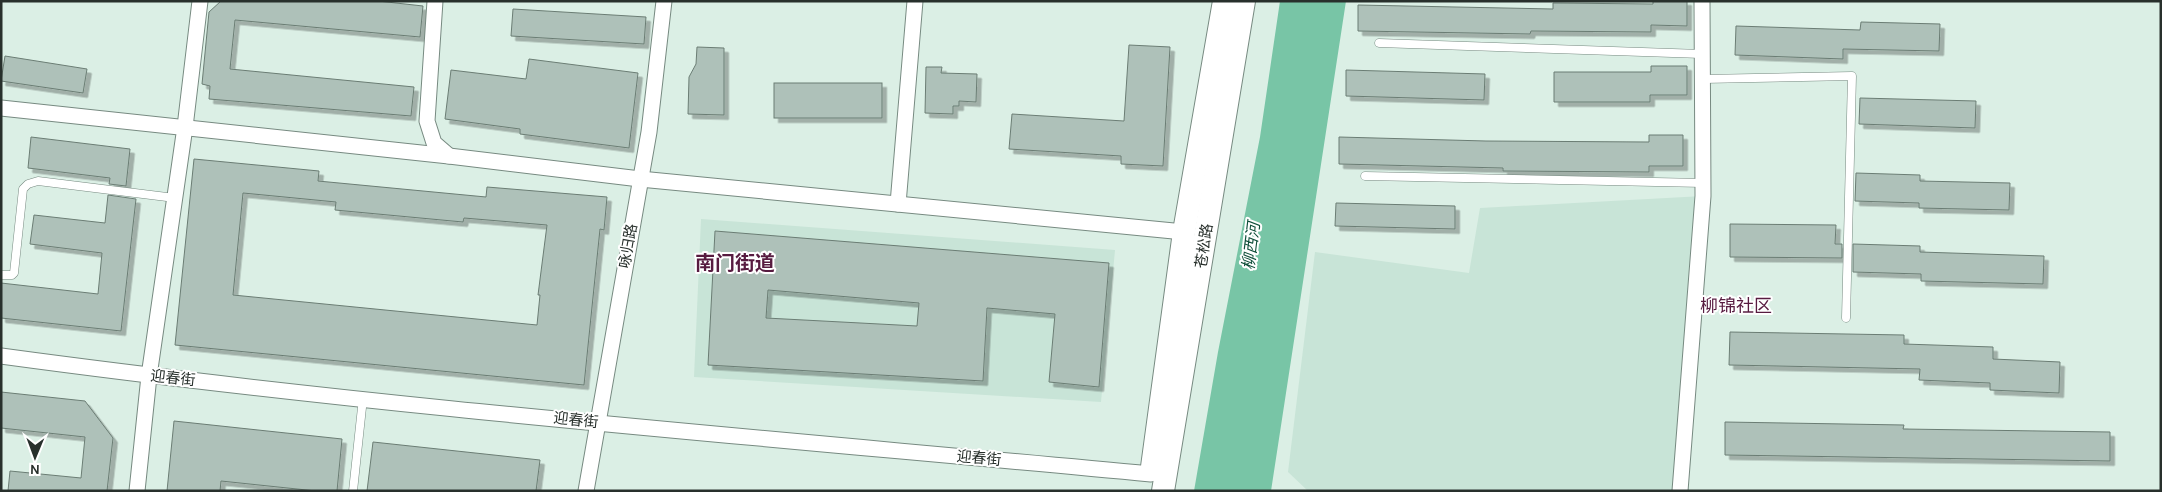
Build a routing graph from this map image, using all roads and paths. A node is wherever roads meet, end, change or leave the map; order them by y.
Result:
1 (200, 1) edge
2 (435, 1) edge
3 (664, 1) edge
4 (915, 1) edge
5 (1224, 1) edge
6 (1244, 1) edge
7 (1702, 1) edge
8 (1379, 43) dead end
9 (1702, 54) junction
10 (1702, 79) junction
11 (1, 108) edge
12 (186, 127) junction
13 (449, 156) junction
14 (1365, 176) dead end
15 (640, 179) junction
16 (1703, 183) junction
17 (175, 198) junction
18 (898, 204) junction
19 (1184, 232) junction
20 (1, 275) edge
21 (1846, 318) dead end
22 (1, 356) edge
23 (149, 376) junction
24 (364, 398) junction
25 (598, 422) junction
26 (1154, 485) edge
27 (137, 491) edge
28 (353, 491) edge
29 (586, 491) edge
30 (1680, 491) edge

1 - 12 street
2 - 13 street
3 - 15 street, 咏归路
4 - 18 street
5 - 19 main road, 苍松路
6 - 26 main road, 苍松路
7 - 9 street
8 - 9 lane
9 - 10 street
10 - 16 street
10 - 21 lane
11 - 12 street
12 - 13 street
12 - 17 street
13 - 15 street
14 - 16 lane
15 - 18 street
15 - 25 street, 咏归路
16 - 30 street
17 - 20 lane
17 - 23 street
18 - 19 street
19 - 26 main road, 苍松路
22 - 23 street, 迎春街
23 - 24 street, 迎春街
23 - 27 street
24 - 25 street, 迎春街
24 - 28 lane
25 - 26 street, 迎春街
25 - 29 street, 咏归路

